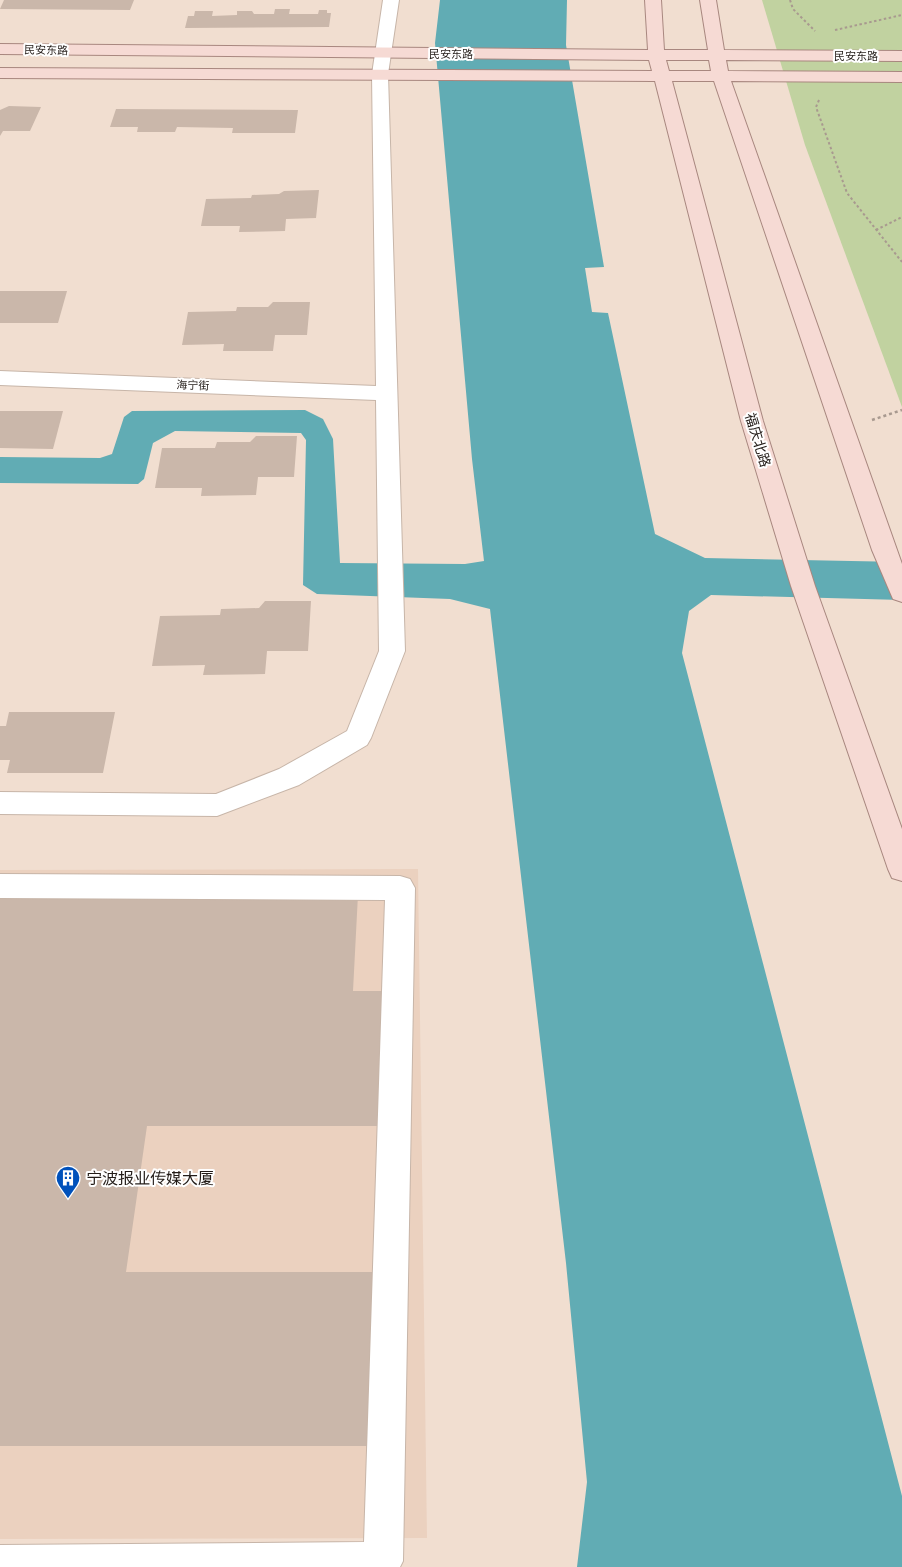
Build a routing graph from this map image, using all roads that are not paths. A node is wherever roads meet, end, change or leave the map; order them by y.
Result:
1 (391, 0) edge
2 (653, 0) edge
3 (708, 0) edge
4 (0, 49) edge
5 (715, 55) junction
6 (902, 56) edge
7 (381, 64) junction
8 (660, 65) junction
9 (0, 73) edge
10 (720, 75) junction
11 (902, 77) edge
12 (0, 378) edge
13 (385, 393) junction
14 (902, 593) edge
15 (0, 803) edge
16 (902, 869) edge
17 (0, 886) edge
18 (0, 1565) edge

1 - 7 street
2 - 8 main road, 福庆北路
3 - 5 main road
4 - 7 main road, 民安东路
5 - 6 main road, 民安东路
5 - 8 main road, 民安东路
5 - 10 main road
7 - 8 main road, 民安东路
7 - 8 main road, 民安东路
7 - 9 main road, 民安东路
7 - 13 street
8 - 10 main road, 民安东路
8 - 16 main road, 福庆北路
10 - 11 main road, 民安东路
10 - 14 main road
12 - 13 street, 海宁街
13 - 15 street
17 - 18 street

